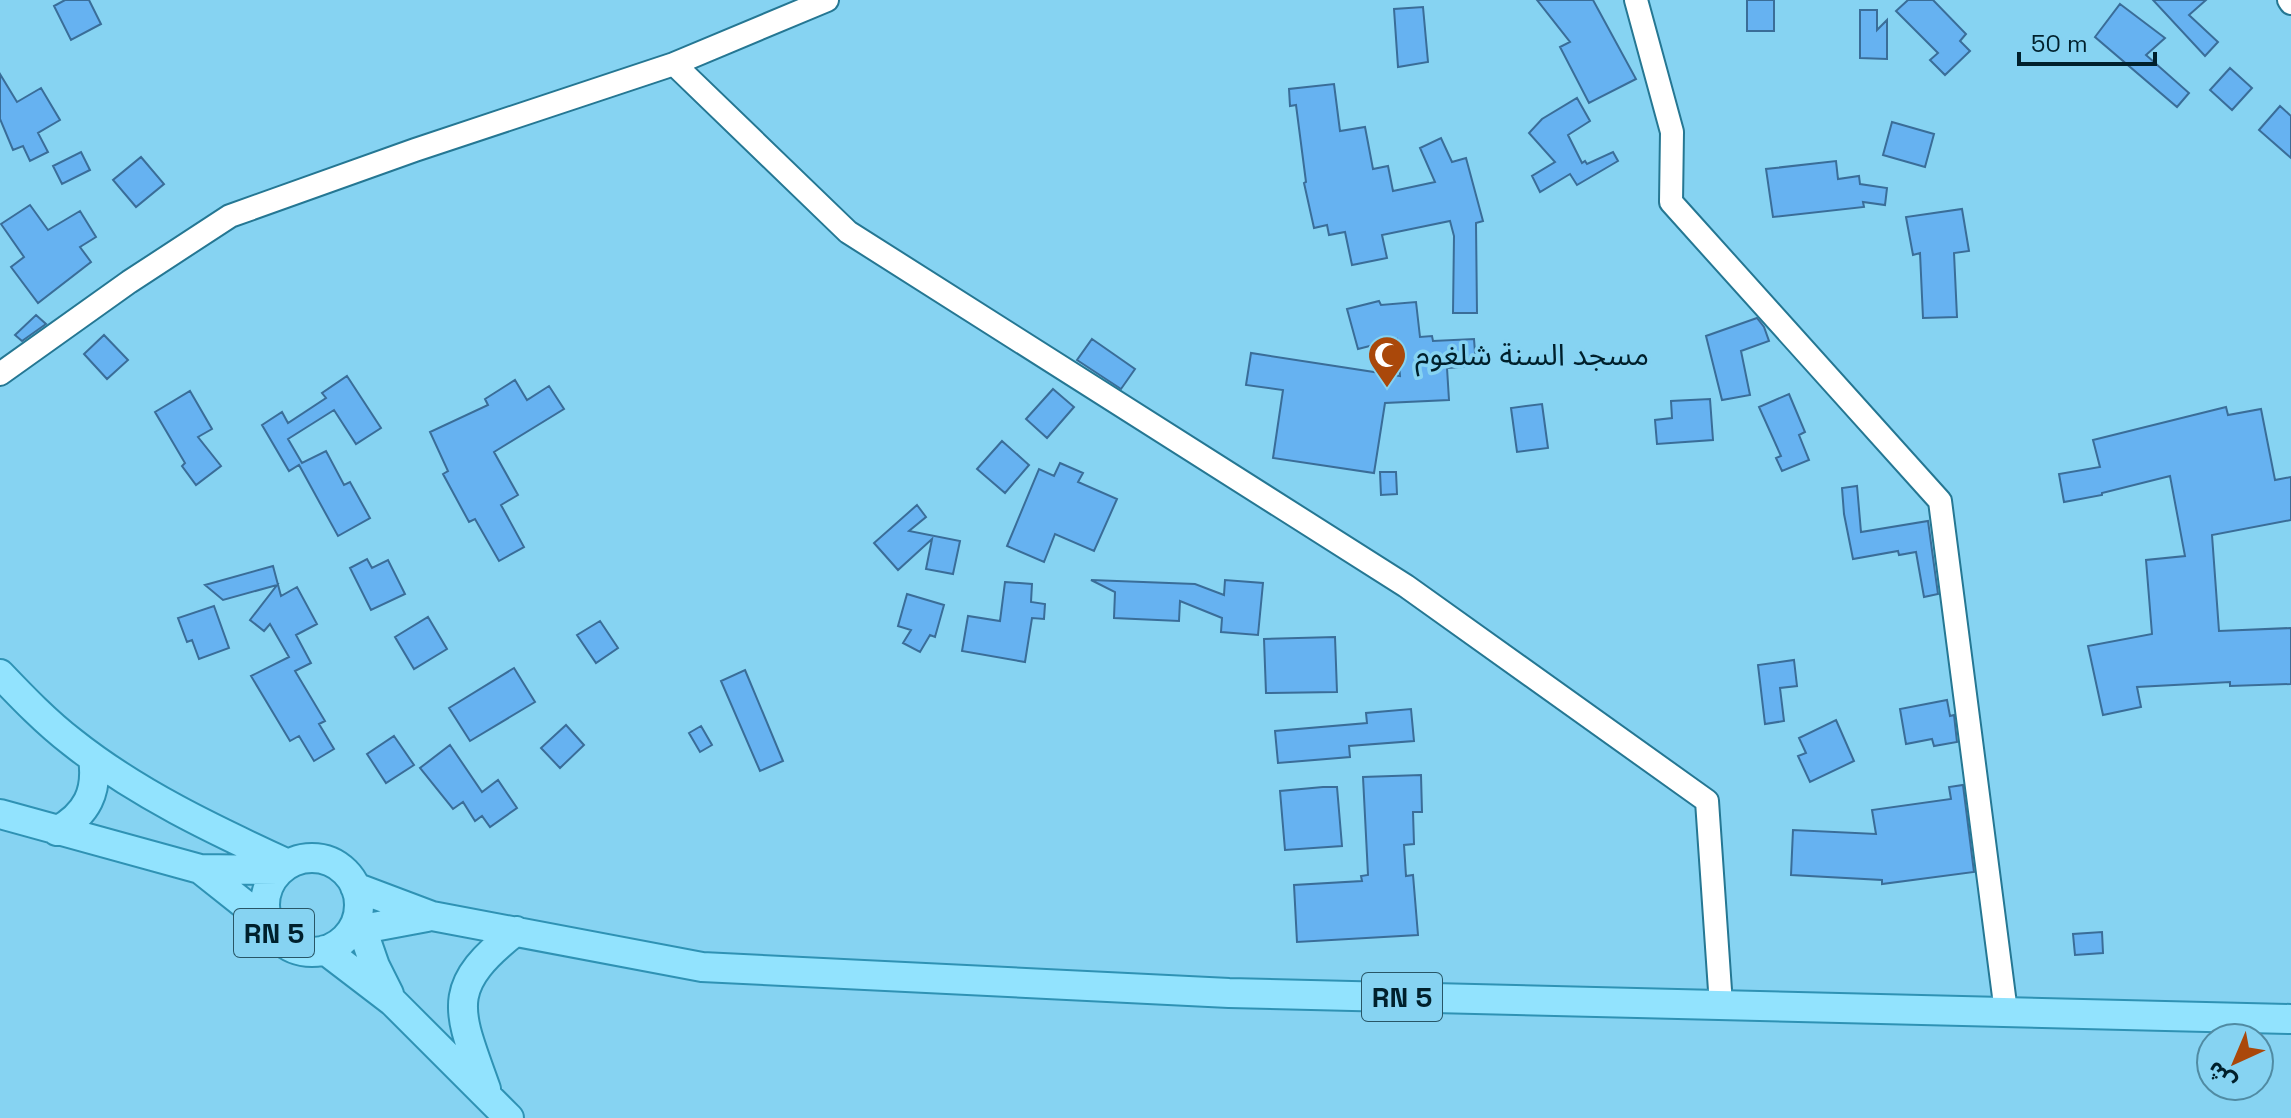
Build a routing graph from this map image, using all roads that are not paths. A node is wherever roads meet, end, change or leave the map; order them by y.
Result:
1 (827, 0) edge
2 (1636, 0) edge
3 (674, 64) junction
4 (0, 374) edge
5 (0, 674) edge
6 (93, 758) junction
7 (0, 814) edge
8 (57, 831) junction
9 (284, 867) junction
10 (200, 869) junction
11 (355, 887) junction
12 (432, 916) junction
13 (268, 923) junction
14 (357, 925) junction
15 (516, 931) junction
16 (325, 950) junction
17 (393, 1002) junction
18 (1721, 1005) junction
19 (2006, 1012) junction
20 (2291, 1019) edge
21 (499, 1108) edge

1 - 3 street
2 - 19 street
3 - 4 street
3 - 18 street
5 - 6 main road
6 - 8 main road
6 - 9 main road
7 - 8 main road, RN 5
8 - 10 main road, RN 5
9 - 10 main road, RN 5
9 - 11 main road, RN 5
9 - 13 main road, RN 5
10 - 13 main road, RN 5
11 - 12 main road, RN 5
11 - 14 main road, RN 5
12 - 14 main road, RN 5
12 - 15 main road, RN 5
13 - 16 main road, RN 5
14 - 16 main road, RN 5
14 - 17 main road
15 - 18 main road, RN 5
15 - 21 main road
16 - 17 main road
17 - 21 main road
18 - 19 main road, RN 5
19 - 20 main road, RN 5

